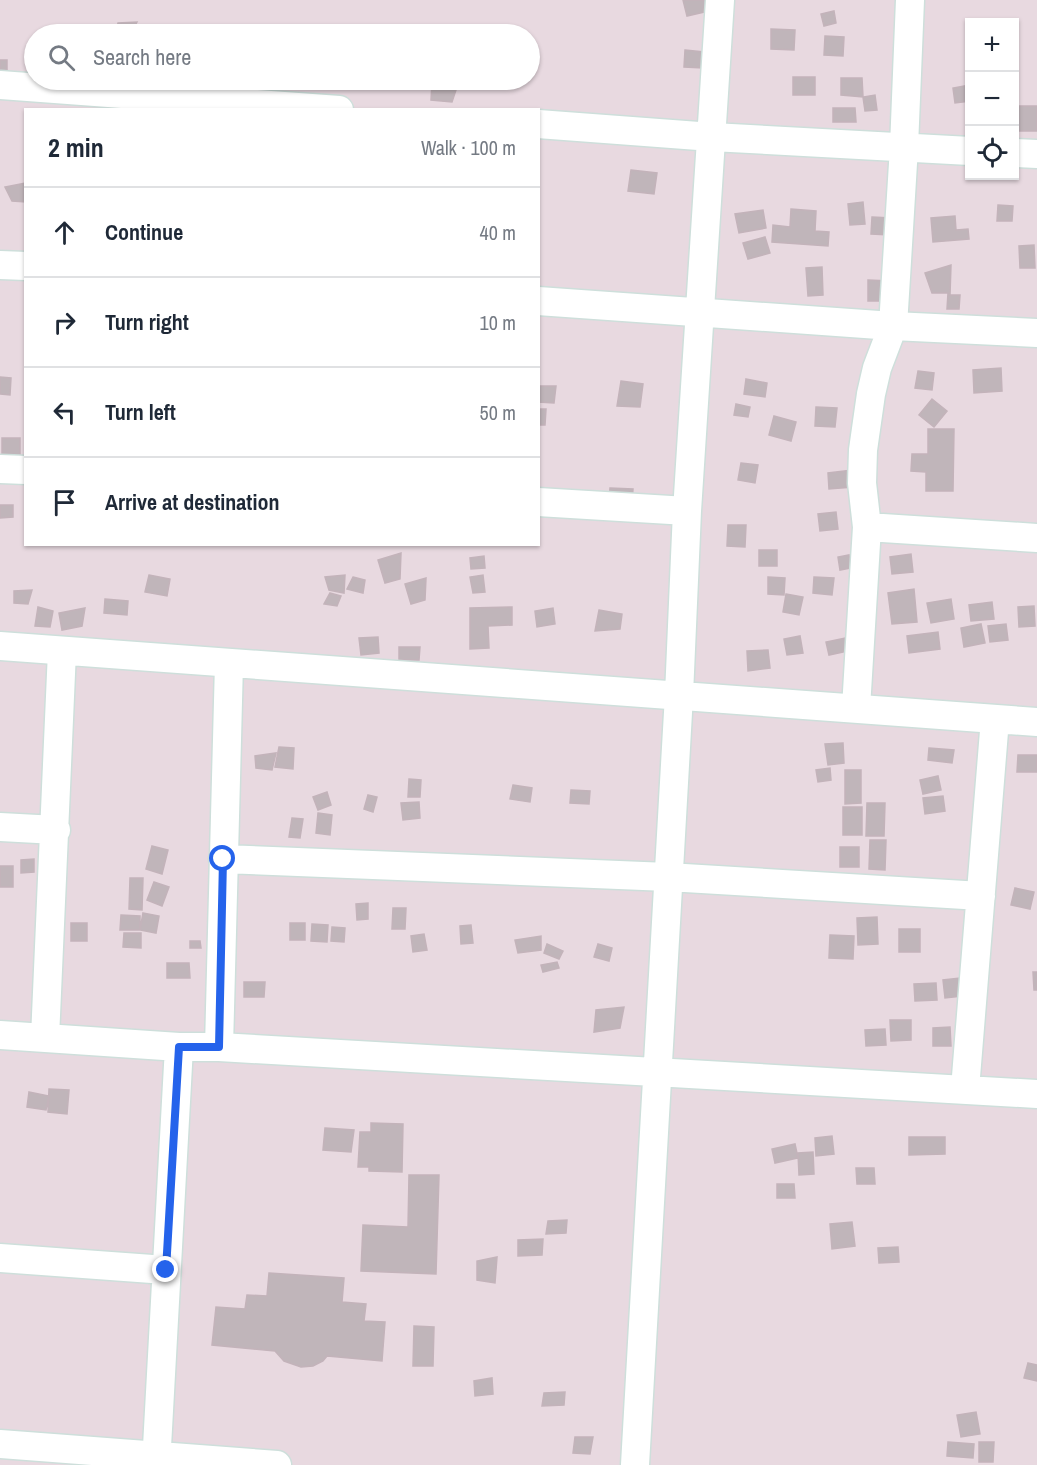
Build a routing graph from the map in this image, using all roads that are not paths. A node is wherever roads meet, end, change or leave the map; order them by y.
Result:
1 (720, 0) edge
2 (910, 0) edge
3 (0, 85) edge
4 (24, 90) edge
5 (25, 90) edge
6 (75, 100) edge
7 (286, 108) edge
8 (540, 124) edge
9 (712, 137) junction
10 (904, 147) junction
11 (965, 151) edge
12 (1019, 153) edge
13 (1037, 154) edge
14 (0, 265) edge
15 (24, 267) edge
16 (540, 301) edge
17 (699, 312) junction
18 (893, 326) junction
19 (1037, 333) edge
20 (0, 468) edge
21 (24, 470) edge
22 (540, 502) edge
23 (687, 511) junction
24 (867, 527) junction
25 (1037, 538) edge
26 (0, 646) edge
27 (62, 651) junction
28 (229, 663) junction
29 (679, 695) junction
30 (856, 708) junction
31 (995, 718) junction
32 (1037, 722) edge
33 (0, 828) edge
34 (56, 830) junction
35 (223, 859) junction
36 (668, 878) junction
37 (981, 896) junction
38 (0, 1035) edge
39 (45, 1038) junction
40 (179, 1047) junction
41 (219, 1047) junction
42 (656, 1071) junction
43 (965, 1089) junction
44 (1037, 1094) edge
45 (0, 1258) edge
46 (166, 1270) junction
47 (0, 1444) edge
48 (156, 1460) edge
49 (277, 1465) edge
50 (635, 1465) edge

1 - 9 street
2 - 10 street
3 - 4 street
5 - 6 street
6 - 7 street
8 - 9 street
9 - 10 street
9 - 17 street
10 - 11 street
10 - 18 street
12 - 13 street
14 - 15 street
16 - 17 street
17 - 18 street
17 - 23 street
18 - 19 street
18 - 24 street
20 - 21 street
22 - 23 street
23 - 29 street
24 - 25 street
24 - 30 street
26 - 27 street
27 - 28 street
27 - 34 street
28 - 29 street
28 - 35 street
29 - 30 street
29 - 36 street
30 - 31 street
31 - 32 street
31 - 37 street
33 - 34 street
34 - 39 street
35 - 36 street
35 - 41 street
36 - 37 street
36 - 42 street
37 - 43 street
38 - 39 street
39 - 40 street
40 - 41 street
40 - 46 street
41 - 42 street
42 - 43 street
42 - 50 street
43 - 44 street
45 - 46 street
46 - 48 street
47 - 48 street
48 - 49 street

